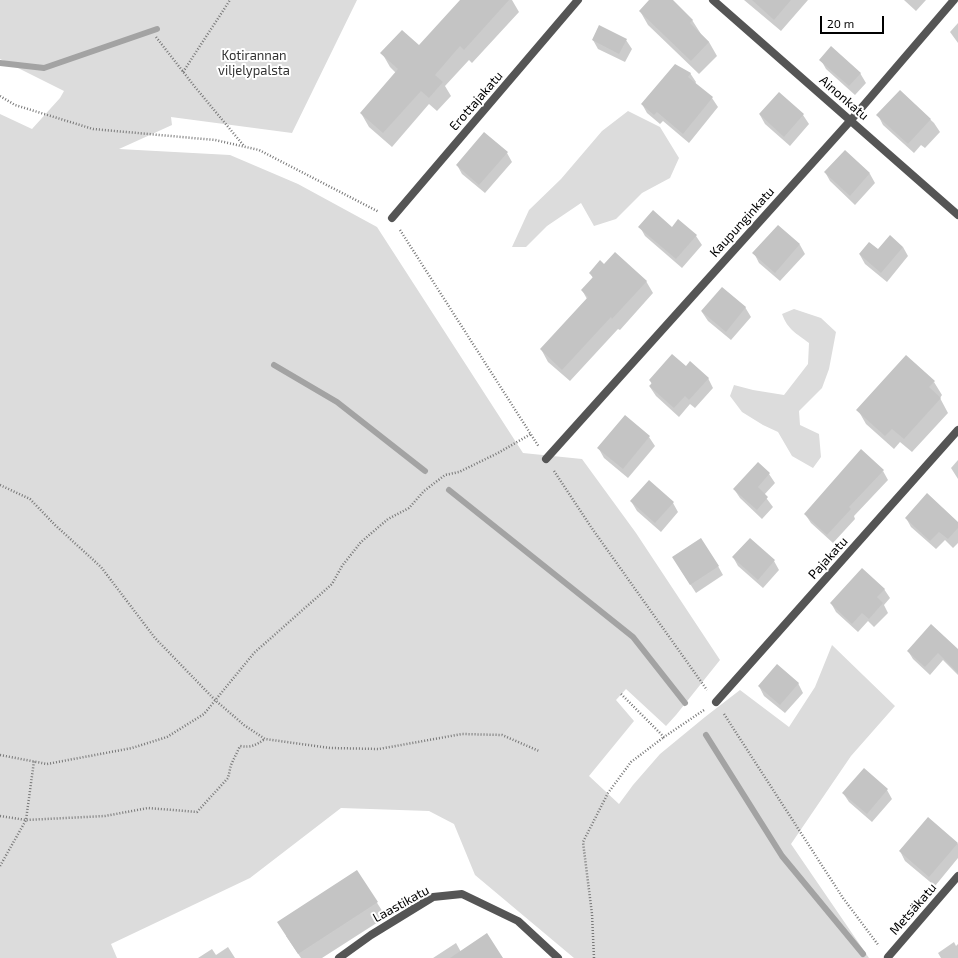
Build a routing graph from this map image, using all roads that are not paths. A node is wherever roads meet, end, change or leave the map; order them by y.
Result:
1 (578, 0) edge
2 (713, 0) edge
3 (954, 0) edge
4 (851, 120) junction
5 (958, 215) edge
6 (392, 218) road end
7 (958, 430) edge
8 (546, 458) road end
9 (716, 702) road end
10 (958, 876) edge
11 (888, 957) edge
12 (339, 958) edge
13 (558, 958) edge

1 - 6 street, Erottajakatu
2 - 4 street, Ainonkatu
3 - 4 street, Kaupunginkatu
4 - 5 street, Ainonkatu
4 - 8 street, Kaupunginkatu
7 - 9 street, Pajakatu
10 - 11 street, Metsäkatu
12 - 13 street, Laastikatu

